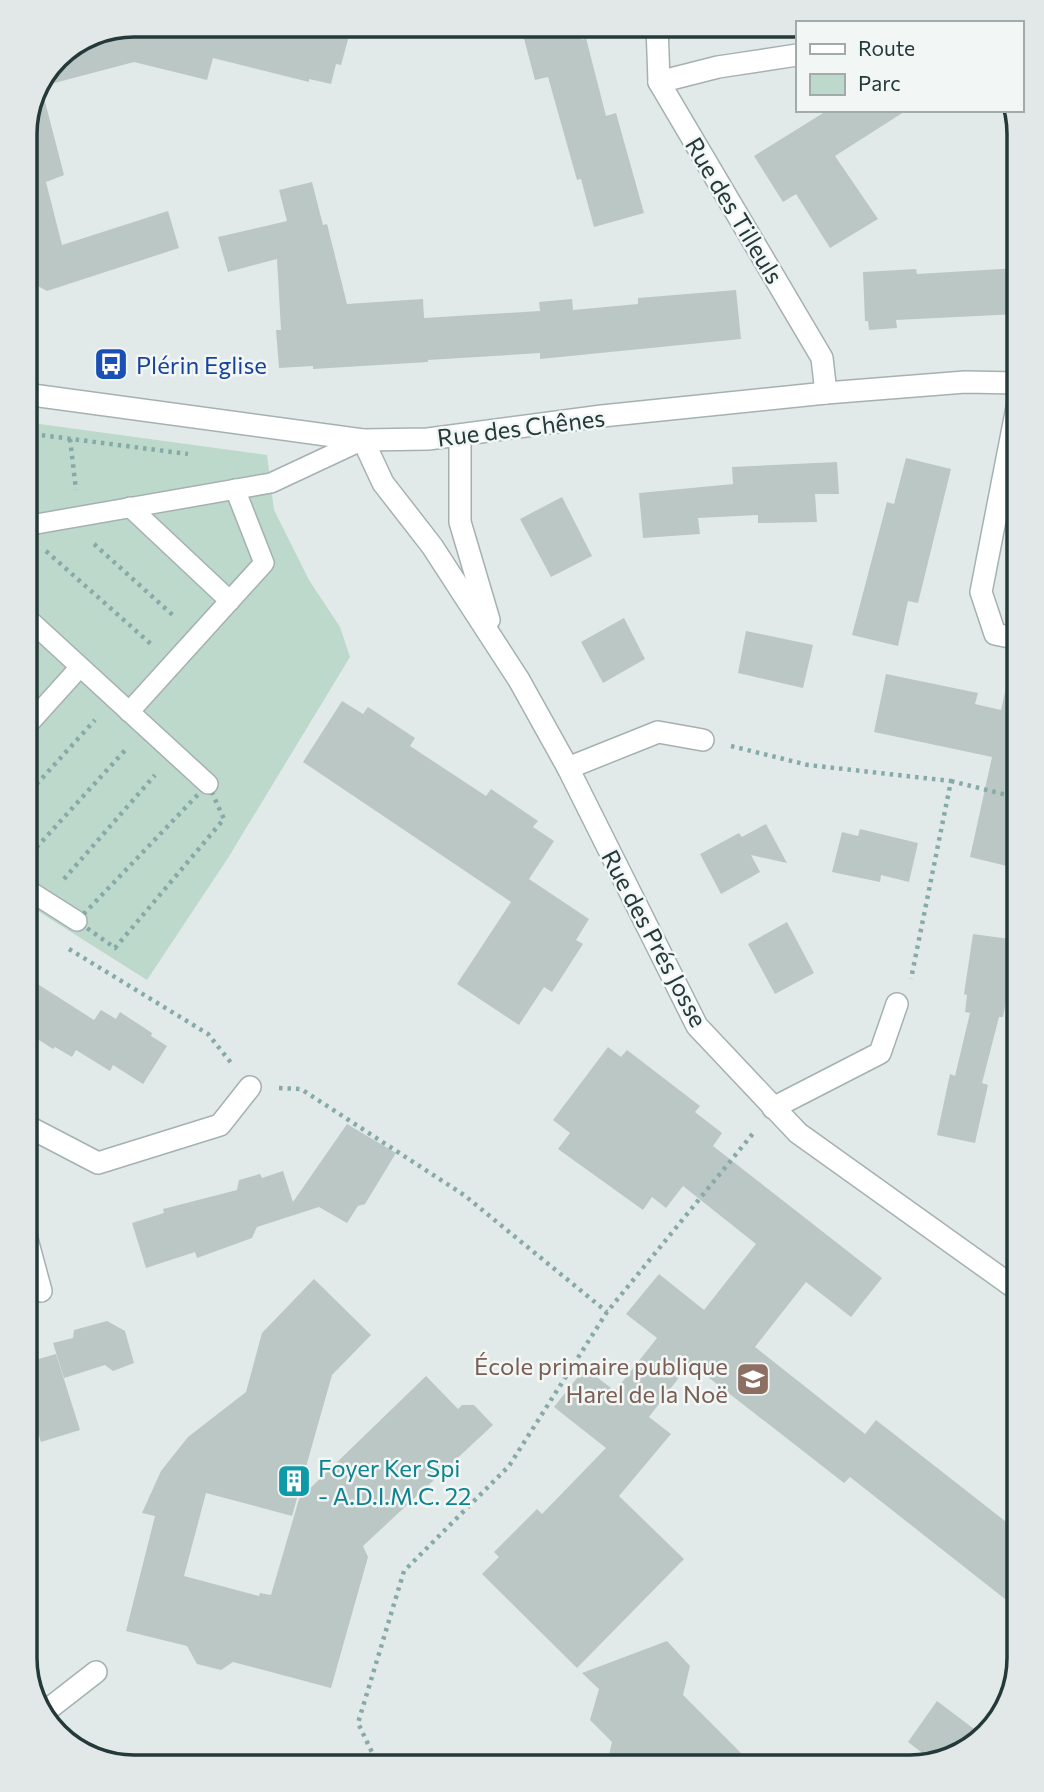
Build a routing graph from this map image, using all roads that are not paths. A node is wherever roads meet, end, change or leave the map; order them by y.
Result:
1 (657, 37) edge
2 (796, 55) edge
3 (659, 82) junction
4 (1007, 383) edge
5 (826, 393) junction
6 (37, 396) edge
7 (460, 436) junction
8 (363, 440) junction
9 (1007, 462) edge
10 (234, 489) junction
11 (130, 507) junction
12 (37, 524) edge
13 (230, 601) junction
14 (37, 627) edge
15 (1007, 636) edge
16 (494, 639) junction
17 (80, 667) junction
18 (122, 705) junction
19 (37, 715) edge
20 (703, 740) road end
21 (568, 768) junction
22 (208, 784) road end
23 (37, 896) edge
24 (77, 921) road end
25 (897, 1004) road end
26 (250, 1087) road end
27 (773, 1108) junction
28 (37, 1132) edge
29 (37, 1277) edge
30 (1007, 1278) edge
31 (41, 1291) dead end
32 (96, 1672) dead end
33 (50, 1707) edge

1 - 3 street, Rue des Tilleuls
2 - 3 street
3 - 5 street, Rue des Tilleuls
4 - 5 street, Rue des Chênes
5 - 7 street, Rue des Chênes
6 - 8 street, Rue des Chênes
7 - 8 street, Rue des Chênes
7 - 16 street, Rue des Prés Josse
8 - 10 lane
8 - 16 street, Rue des Prés Josse
9 - 15 street
10 - 11 lane
10 - 13 lane
11 - 12 lane
11 - 13 lane
13 - 18 lane
14 - 17 lane
16 - 21 street, Rue des Prés Josse
17 - 18 lane
17 - 19 lane
18 - 22 lane
20 - 21 street
21 - 27 street, Rue des Prés Josse
23 - 24 lane
25 - 27 street
26 - 28 street
27 - 30 street, Rue des Prés Josse
29 - 31 street
32 - 33 street

